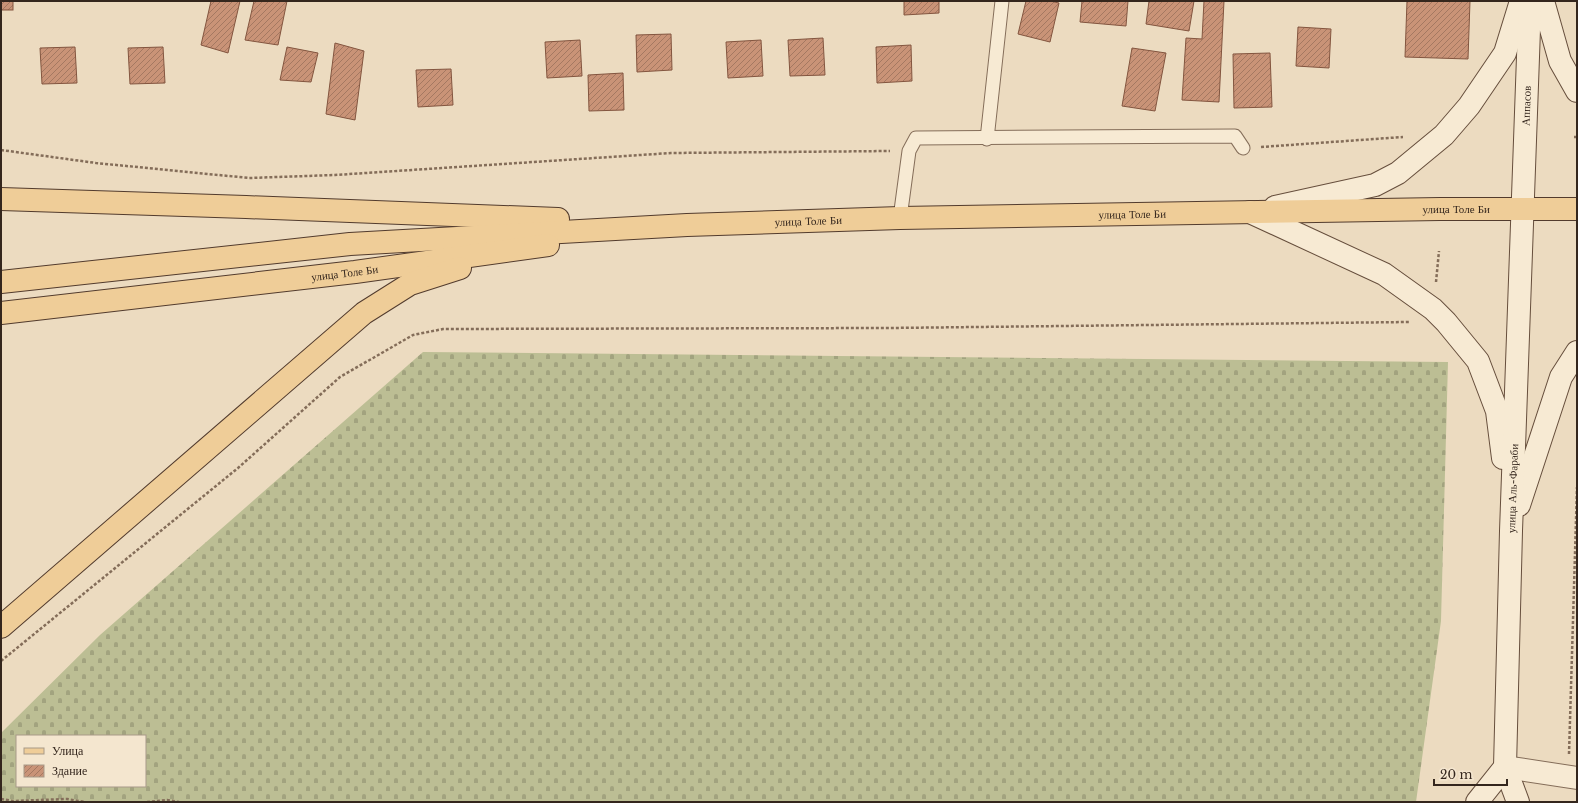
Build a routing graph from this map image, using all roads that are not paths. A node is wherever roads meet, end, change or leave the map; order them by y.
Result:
1 (1002, 1) edge
2 (1521, 1) edge
3 (1530, 1) edge
4 (1543, 1) edge
5 (1577, 91) edge
6 (987, 139) junction
7 (1243, 148) road end
8 (1, 200) edge
9 (1577, 209) edge
10 (1522, 210) junction
11 (1250, 212) junction
12 (900, 218) junction
13 (688, 225) junction
14 (515, 250) junction
15 (1, 282) edge
16 (1, 313) edge
17 (1577, 352) edge
18 (1511, 531) junction
19 (1, 627) edge
20 (1505, 766) junction
21 (1573, 777) edge
22 (1477, 802) edge
23 (1518, 802) edge

1 - 6 lane
2 - 11 main road
3 - 10 main road, Аппасов
4 - 5 main road
6 - 7 lane
6 - 12 lane
8 - 13 main road
9 - 10 main road, улица Толе Би
10 - 11 main road, улица Толе Би
10 - 18 main road, улица Аль-Фараби
11 - 12 main road, улица Толе Би
11 - 18 main road
12 - 13 main road, улица Толе Би
13 - 14 main road, улица Толе Би
13 - 15 main road, улица Толе Би
14 - 16 main road, улица Толе Би
14 - 19 main road
17 - 18 main road
18 - 20 main road, улица Аль-Фараби
20 - 21 main road
20 - 22 main road
20 - 23 main road, улица Аль-Фараби

